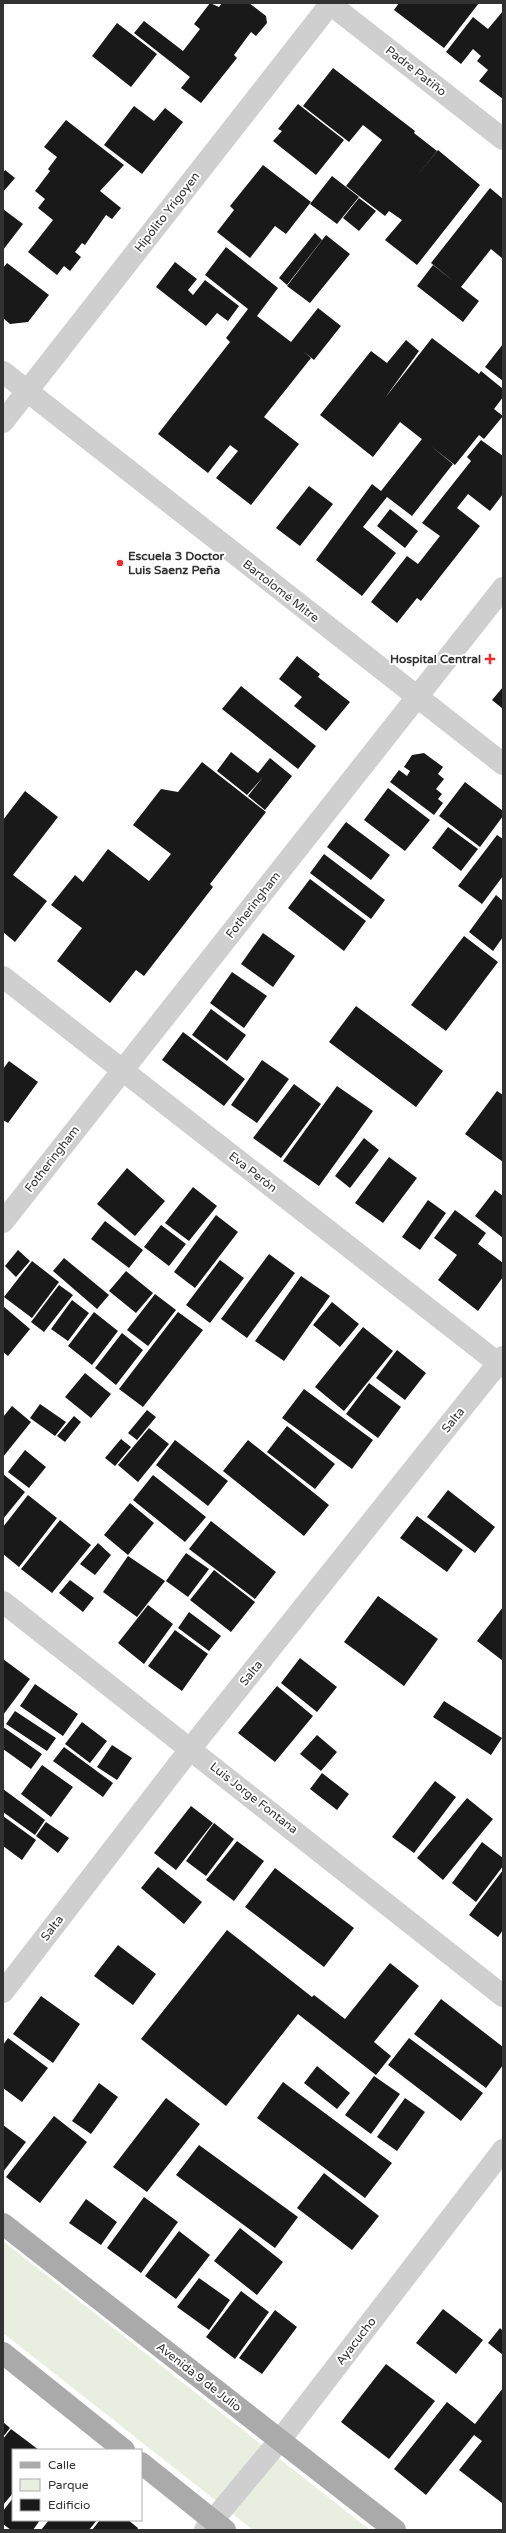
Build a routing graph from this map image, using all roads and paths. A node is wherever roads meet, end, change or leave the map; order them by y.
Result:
1 (331, 3) edge
2 (503, 139) edge
3 (3, 372) edge
4 (27, 391) junction
5 (3, 422) edge
6 (503, 588) edge
7 (416, 697) junction
8 (503, 764) edge
9 (3, 977) edge
10 (122, 1070) junction
11 (3, 1222) edge
12 (501, 1363) edge
13 (3, 1602) edge
14 (191, 1748) junction
15 (3, 1992) edge
16 (503, 1996) edge
17 (503, 2150) edge
18 (3, 2224) edge
19 (3, 2353) edge
20 (280, 2440) junction
21 (123, 2449) edge
22 (142, 2464) edge
23 (214, 2527) edge
24 (395, 2530) edge

1 - 2 street, Padre Patiño
1 - 4 street, Hipólito Yrigoyen
3 - 4 street, Bartolomé Mitre
4 - 5 street, Hipólito Yrigoyen
4 - 7 street, Bartolomé Mitre
6 - 7 street, Fotheringham
7 - 8 street, Bartolomé Mitre
7 - 10 street, Fotheringham
9 - 10 street, Eva Perón
10 - 11 street, Fotheringham
10 - 12 street, Eva Perón
12 - 14 street, Salta
13 - 14 street, Luis Jorge Fontana
14 - 15 street, Salta
14 - 16 street, Luis Jorge Fontana
17 - 20 street, Ayacucho
18 - 20 main road, Avenida 9 de Julio
19 - 21 main road
20 - 23 street, Ayacucho
20 - 24 main road, Avenida 9 de Julio
22 - 23 main road

